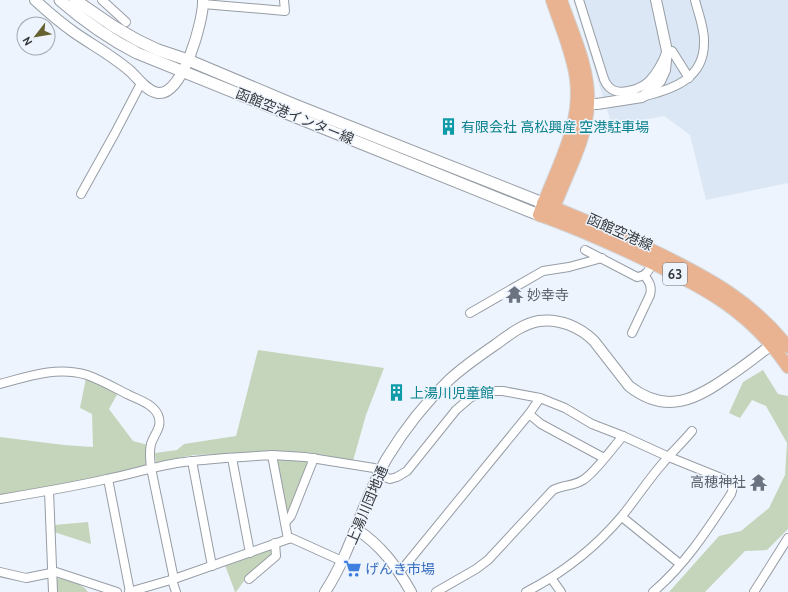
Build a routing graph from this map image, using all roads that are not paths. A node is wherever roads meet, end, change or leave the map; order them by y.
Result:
1 (35, 0) edge
2 (60, 0) edge
3 (75, 0) edge
4 (102, 0) edge
5 (284, 0) edge
6 (552, 0) edge
7 (561, 0) edge
8 (579, 0) edge
9 (656, 0) edge
10 (695, 0) edge
11 (203, 2) edge
12 (126, 22) dead end
13 (668, 51) junction
14 (188, 60) junction
15 (183, 71) junction
16 (689, 78) junction
17 (139, 87) dead end
18 (642, 96) junction
19 (583, 103) junction
20 (81, 194) dead end
21 (546, 211) junction
22 (585, 250) dead end
23 (602, 258) junction
24 (654, 258) junction
25 (645, 276) junction
26 (470, 313) dead end
27 (632, 333) dead end
28 (780, 343) edge
29 (788, 367) edge
30 (0, 384) edge
31 (540, 398) junction
32 (529, 414) junction
33 (692, 432) dead end
34 (623, 436) junction
35 (272, 456) junction
36 (669, 457) junction
37 (232, 458) junction
38 (314, 458) junction
39 (604, 458) junction
40 (192, 461) junction
41 (151, 468) junction
42 (380, 472) junction
43 (108, 479) junction
44 (49, 491) junction
45 (0, 499) edge
46 (622, 517) junction
47 (285, 522) junction
48 (356, 529) junction
49 (788, 538) edge
50 (288, 539) junction
51 (275, 544) junction
52 (250, 552) junction
53 (342, 562) junction
54 (680, 564) junction
55 (212, 566) junction
56 (0, 572) edge
57 (399, 572) junction
58 (52, 573) junction
59 (552, 578) junction
60 (173, 579) junction
61 (249, 579) dead end
62 (53, 592) edge
63 (116, 592) edge
64 (129, 592) edge
65 (176, 592) edge
66 (324, 592) edge
67 (411, 592) edge
68 (436, 592) edge
69 (526, 592) edge
70 (561, 592) edge
71 (653, 592) edge
72 (754, 592) edge

1 - 15 street
2 - 15 main road, 函館空港インター線
3 - 14 main road, 函館空港インター線
4 - 12 street
5 - 11 street
6 - 19 main road
7 - 19 main road
8 - 13 street
9 - 13 street
10 - 16 street
11 - 14 street
13 - 16 street
13 - 18 street
14 - 15 street
14 - 21 main road, 函館空港インター線
15 - 21 main road, 函館空港インター線
16 - 18 street
17 - 20 street
18 - 19 street
19 - 21 main road
21 - 24 main road, 函館空港線 / 63
22 - 23 street
23 - 25 street
23 - 26 street
24 - 25 street
24 - 28 main road, 函館空港線 / 63
25 - 27 street
28 - 29 main road, 函館空港線 / 63
28 - 42 street, 上湯川団地通
30 - 41 street
31 - 32 street
31 - 34 street
31 - 42 street
32 - 39 street
32 - 57 street
33 - 36 street
34 - 36 street
34 - 39 street
35 - 37 street
35 - 38 street
35 - 47 street
36 - 46 street
36 - 54 street
37 - 40 street
37 - 52 street
38 - 42 street
38 - 47 street
39 - 68 street
40 - 41 street
40 - 55 street
41 - 43 street
41 - 60 street
42 - 48 street, 上湯川団地通
43 - 44 street
43 - 64 street
44 - 45 street
44 - 58 street
46 - 54 street
46 - 59 street
47 - 50 street
48 - 53 street, 上湯川団地通
48 - 57 street
49 - 72 street
50 - 51 street
50 - 53 street
51 - 52 street
51 - 61 street
52 - 55 street
53 - 66 street, 上湯川団地通
54 - 71 street
55 - 60 street
56 - 58 street
57 - 67 street
58 - 62 street
58 - 63 street
59 - 69 street
59 - 70 street
60 - 64 street
60 - 65 street

